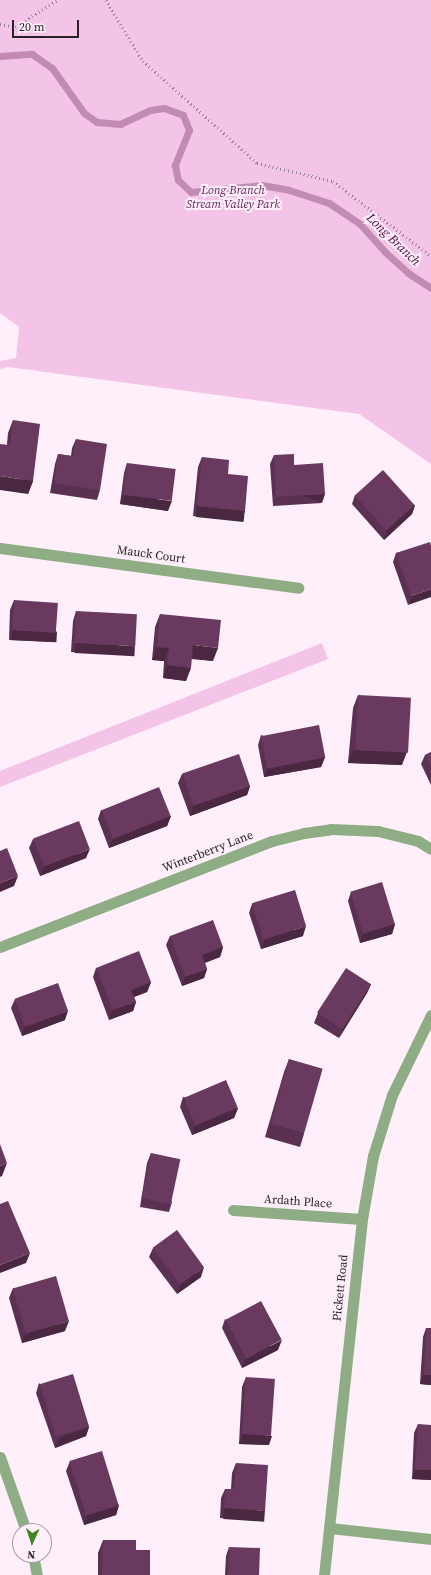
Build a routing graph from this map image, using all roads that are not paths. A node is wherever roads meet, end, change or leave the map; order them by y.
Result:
1 (0, 548) edge
2 (298, 588) dead end
3 (431, 849) edge
4 (0, 947) edge
5 (431, 1014) edge
6 (232, 1210) dead end
7 (362, 1219) junction
8 (0, 1457) edge
9 (23, 1523) edge
10 (330, 1528) junction
11 (431, 1539) edge
12 (35, 1563) edge
13 (37, 1575) edge
14 (324, 1575) edge

1 - 2 street, Mauck Court
3 - 4 street, Winterberry Lane
5 - 7 street, Pickett Road
6 - 7 street, Ardath Place
7 - 10 street, Pickett Road
8 - 9 street
10 - 11 street
10 - 14 street, Pickett Road
12 - 13 street

